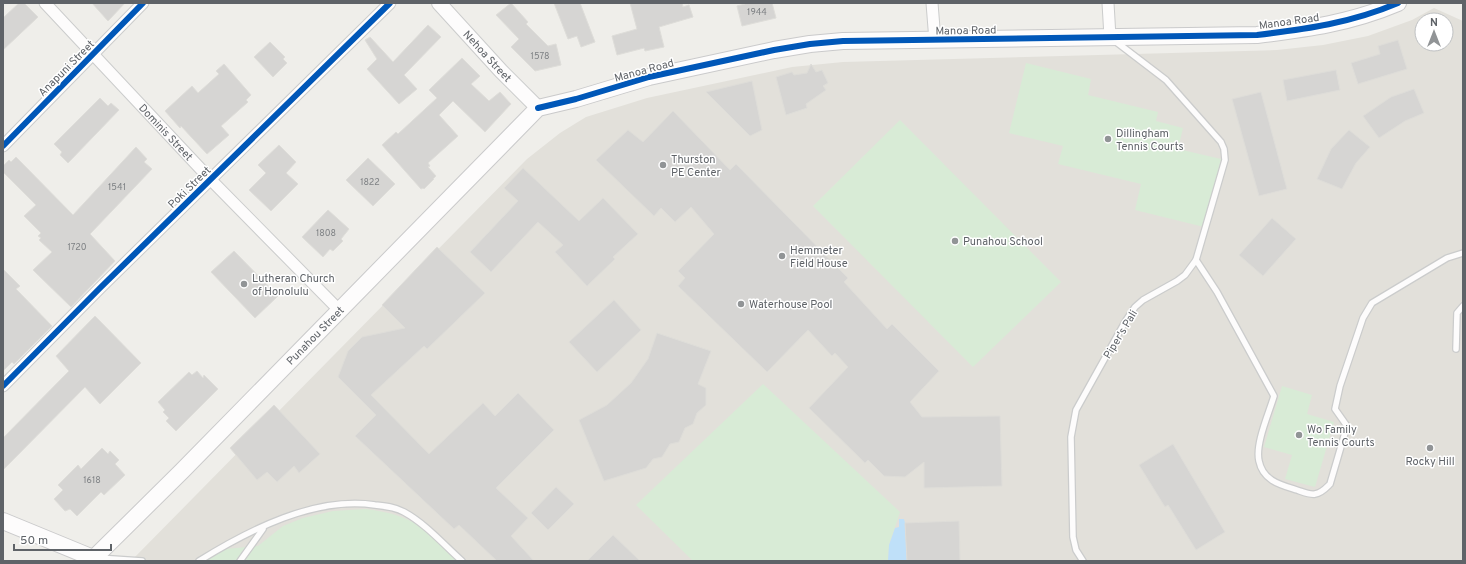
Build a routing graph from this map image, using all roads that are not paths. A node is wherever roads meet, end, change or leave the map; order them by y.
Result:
1 (45, 3) edge
2 (143, 3) edge
3 (390, 3) edge
4 (439, 3) edge
5 (932, 3) edge
6 (1108, 3) edge
7 (1398, 3) edge
8 (1110, 37) junction
9 (935, 41) junction
10 (93, 55) junction
11 (538, 108) junction
12 (3, 146) edge
13 (211, 180) junction
14 (1463, 253) edge
15 (1196, 260) junction
16 (1463, 306) edge
17 (340, 311) junction
18 (1456, 349) dead end
19 (3, 386) edge
20 (3, 521) edge
21 (265, 526) junction
22 (94, 560) edge
23 (142, 561) edge
24 (199, 561) edge
25 (240, 561) edge
26 (462, 561) edge
27 (1083, 561) edge

1 - 10 street, Dominis Street
2 - 10 street, Anapuni Street
3 - 13 street, Poki Street
4 - 11 street, Nehoa Street
5 - 9 street
6 - 8 street
7 - 8 main road, Manoa Road
8 - 9 main road, Manoa Road
8 - 15 lane, Piper's Pali
9 - 11 main road, Manoa Road
10 - 12 street, Anapuni Street
10 - 13 street, Dominis Street
11 - 17 main road, Punahou Street
13 - 17 street, Dominis Street
13 - 19 street, Poki Street
14 - 15 lane
15 - 27 lane, Piper's Pali
16 - 18 lane
17 - 22 main road, Punahou Street
20 - 22 main road
21 - 24 lane
21 - 25 lane
21 - 26 lane
22 - 23 lane

